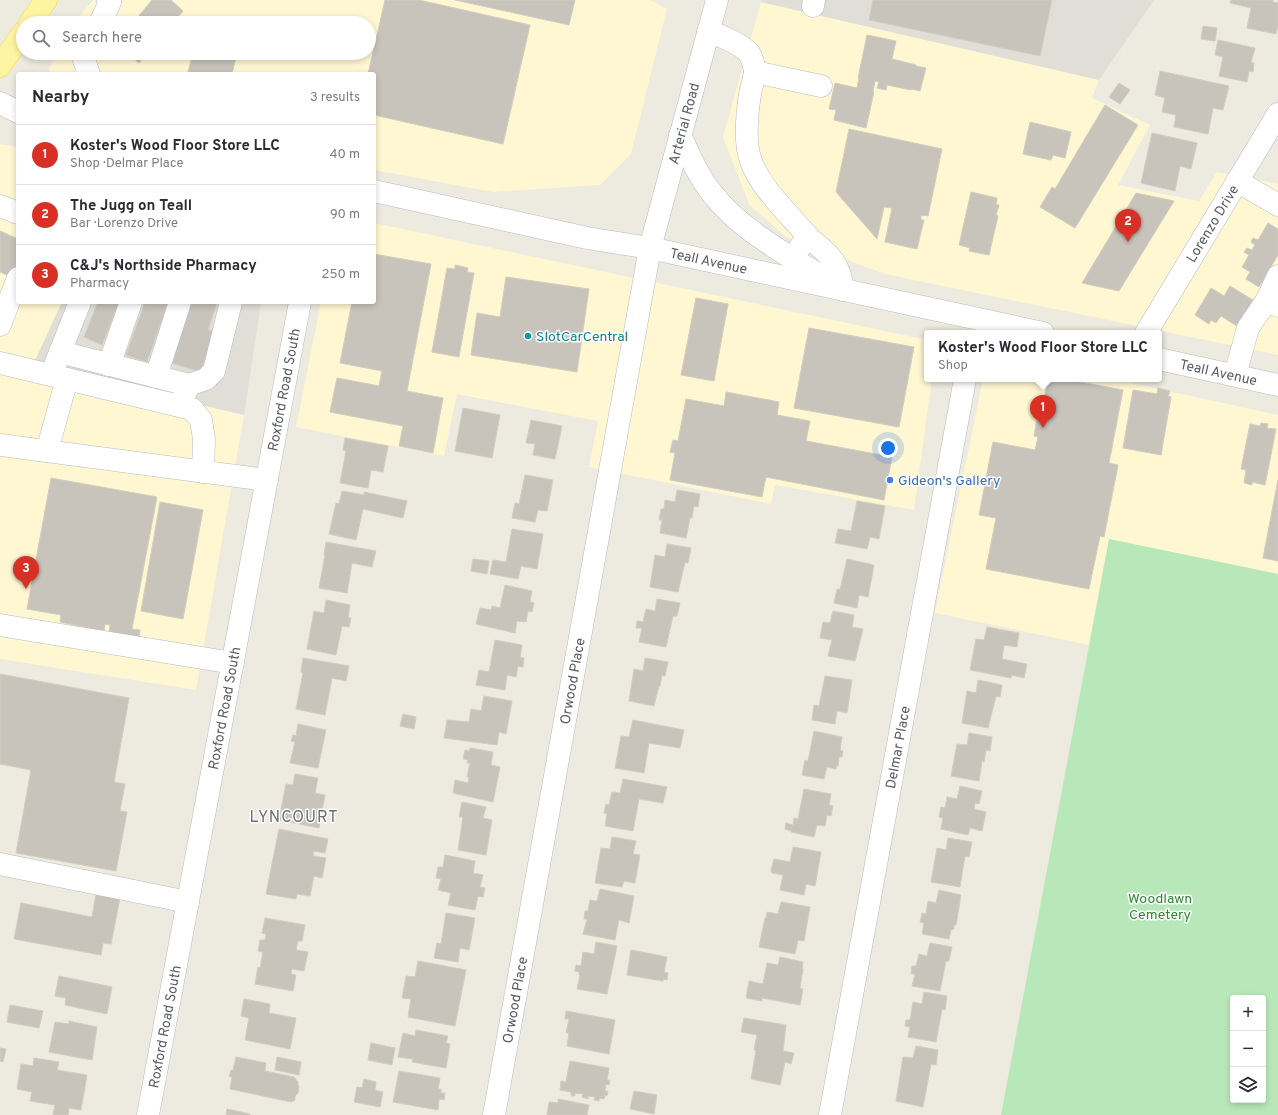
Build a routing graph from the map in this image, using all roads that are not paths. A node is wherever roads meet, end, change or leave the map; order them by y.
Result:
1 (46, 0) edge
2 (108, 0) edge
3 (717, 0) edge
4 (35, 16) edge
5 (103, 16) edge
6 (708, 32) junction
7 (16, 43) edge
8 (84, 60) edge
9 (0, 66) edge
10 (88, 72) edge
11 (755, 72) junction
12 (821, 86) dead end
13 (0, 103) edge
14 (16, 111) edge
15 (1278, 114) edge
16 (680, 135) junction
17 (1237, 181) junction
18 (376, 191) edge
19 (1278, 205) edge
20 (810, 239) junction
21 (650, 248) junction
22 (793, 259) junction
23 (1278, 276) edge
24 (16, 283) edge
25 (843, 290) junction
26 (1272, 303) edge
27 (79, 304) edge
28 (130, 304) edge
29 (179, 304) edge
30 (230, 304) edge
31 (300, 304) edge
32 (0, 325) edge
33 (975, 326) edge
34 (1014, 330) edge
35 (1148, 330) edge
36 (60, 352) junction
37 (1162, 360) edge
38 (0, 363) edge
39 (109, 365) junction
40 (1234, 375) junction
41 (59, 377) junction
42 (156, 377) junction
43 (964, 382) edge
44 (189, 385) junction
45 (1278, 385) edge
46 (180, 406) junction
47 (0, 445) edge
48 (47, 451) junction
49 (203, 472) junction
50 (267, 480) junction
51 (0, 625) edge
52 (233, 663) junction
53 (0, 864) edge
54 (188, 902) junction
55 (148, 1115) edge
56 (494, 1115) edge
57 (830, 1115) edge

1 - 4 main road
2 - 5 street
3 - 6 street, Arterial Road
6 - 11 street
6 - 16 street, Arterial Road
7 - 9 main road
8 - 10 street
11 - 12 street
11 - 20 street
13 - 14 street
15 - 17 street, Lorenzo Drive
16 - 21 street, Arterial Road
16 - 22 street
17 - 19 street
17 - 35 street, Lorenzo Drive
18 - 21 street, Teall Avenue
20 - 22 street
20 - 25 street
21 - 25 street, Teall Avenue
21 - 56 street, Orwood Place
22 - 25 street
23 - 26 street
24 - 32 street
25 - 33 street, Teall Avenue
26 - 40 street
27 - 36 street
28 - 39 street
29 - 42 street
30 - 44 street
31 - 50 street, Roxford Road South
33 - 34 street, Teall Avenue
36 - 39 street
36 - 41 street
37 - 40 street, Teall Avenue
38 - 41 street
39 - 42 street
40 - 45 street, Teall Avenue
41 - 46 street
41 - 48 street
42 - 44 street
43 - 57 street, Delmar Place
44 - 46 street
46 - 49 street
47 - 48 street
48 - 49 street
49 - 50 street
50 - 52 street, Roxford Road South
51 - 52 street
52 - 54 street, Roxford Road South
53 - 54 street
54 - 55 street, Roxford Road South

